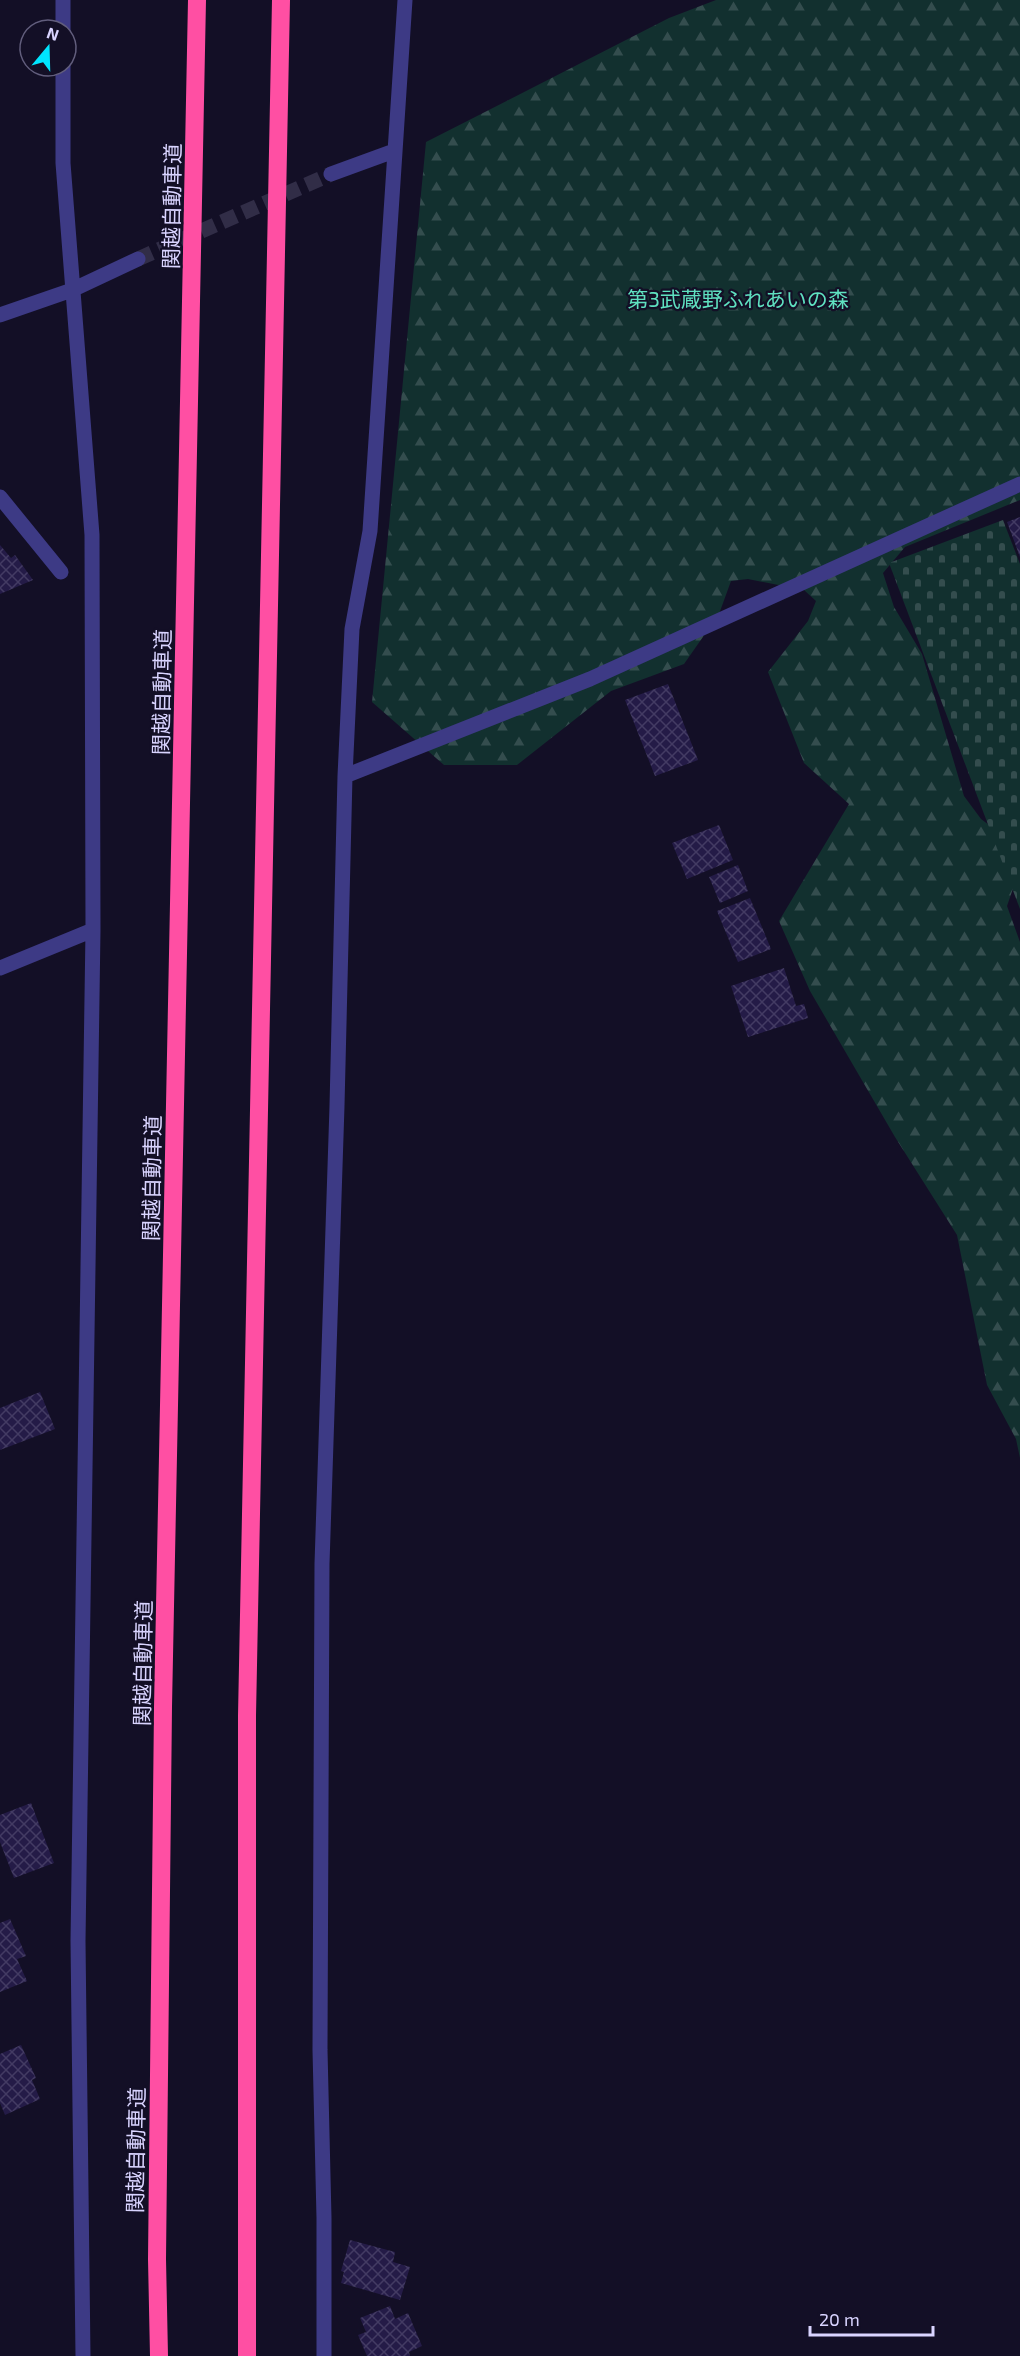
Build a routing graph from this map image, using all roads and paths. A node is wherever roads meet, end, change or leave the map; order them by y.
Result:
1 (63, 0) edge
2 (197, 0) edge
3 (281, 0) edge
4 (405, 0) edge
5 (63, 18) edge
6 (63, 78) edge
7 (394, 151) junction
8 (331, 174) tunnel mouth
9 (138, 259) tunnel mouth
10 (72, 290) junction
11 (0, 315) edge
12 (1020, 484) edge
13 (0, 497) edge
14 (62, 572) dead end
15 (345, 776) junction
16 (93, 930) junction
17 (0, 968) edge
18 (82, 2356) edge
19 (159, 2356) edge
20 (246, 2356) edge
21 (324, 2356) edge

1 - 5 street
2 - 19 highway, 関越自動車道
3 - 20 highway
4 - 7 street
6 - 10 street
7 - 8 street
7 - 15 street
9 - 10 street
10 - 11 street
10 - 16 street
12 - 15 street
13 - 14 street
15 - 21 street
16 - 17 street
16 - 18 street

